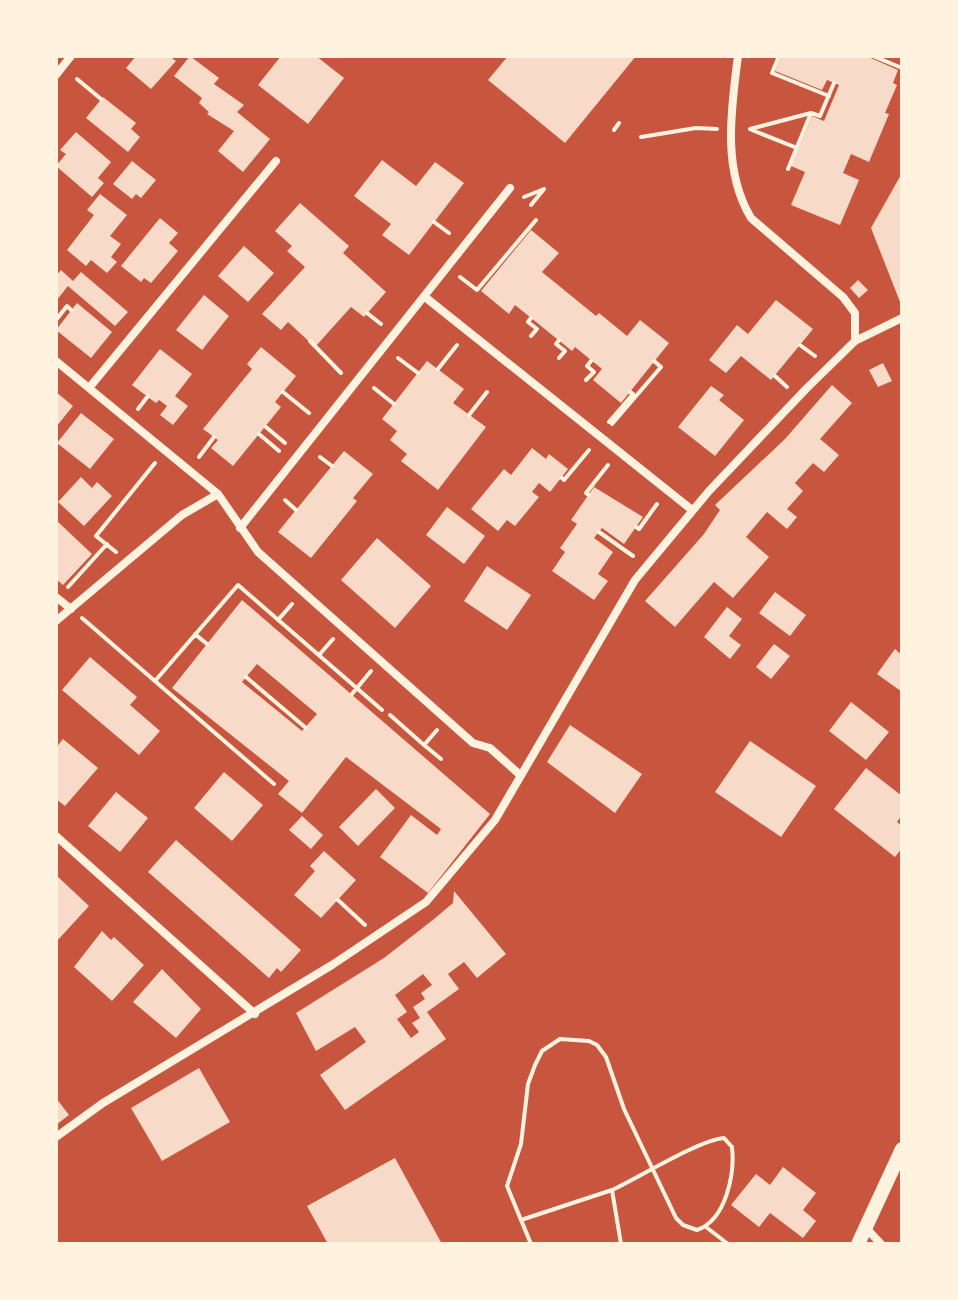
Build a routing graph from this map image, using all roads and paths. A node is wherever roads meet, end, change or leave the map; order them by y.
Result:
1 (71, 56) edge
2 (738, 56) edge
3 (779, 56) edge
4 (873, 56) edge
5 (902, 68) edge
6 (56, 75) edge
7 (77, 79) dead end
8 (834, 83) dead end
9 (829, 96) junction
10 (101, 99) dead end
11 (811, 113) junction
12 (619, 123) dead end
13 (718, 129) dead end
14 (614, 130) dead end
15 (641, 137) dead end
16 (797, 148) junction
17 (276, 161) dead end
18 (788, 169) dead end
19 (510, 188) dead end
20 (544, 189) dead end
21 (531, 205) dead end
22 (536, 220) dead end
23 (434, 222) dead end
24 (449, 233) dead end
25 (460, 277) dead end
26 (425, 297) junction
27 (71, 310) dead end
28 (367, 313) dead end
29 (531, 318) dead end
30 (902, 318) edge
31 (56, 320) edge
32 (381, 324) dead end
33 (531, 336) dead end
34 (559, 340) dead end
35 (310, 341) dead end
36 (855, 341) junction
37 (457, 345) dead end
38 (800, 345) dead end
39 (398, 358) dead end
40 (559, 358) dead end
41 (817, 358) dead end
42 (56, 361) edge
43 (591, 361) dead end
44 (654, 361) dead end
45 (438, 369) dead end
46 (341, 373) dead end
47 (418, 373) dead end
48 (775, 376) dead end
49 (586, 380) dead end
50 (89, 388) junction
51 (374, 388) dead end
52 (789, 388) dead end
53 (283, 392) dead end
54 (487, 392) dead end
55 (630, 392) dead end
56 (148, 396) dead end
57 (394, 404) dead end
58 (137, 411) dead end
59 (309, 413) dead end
60 (469, 415) dead end
61 (266, 427) dead end
62 (259, 434) dead end
63 (214, 437) dead end
64 (285, 443) dead end
65 (589, 450) dead end
66 (279, 451) dead end
67 (199, 457) dead end
68 (320, 457) dead end
69 (608, 465) dead end
70 (332, 466) dead end
71 (167, 473) dead end
72 (562, 478) dead end
73 (218, 494) junction
74 (589, 495) dead end
75 (285, 500) dead end
76 (657, 504) dead end
77 (296, 510) dead end
78 (692, 510) junction
79 (636, 527) dead end
80 (240, 528) junction
81 (599, 532) dead end
82 (107, 544) junction
83 (127, 561) junction
84 (638, 561) dead end
85 (64, 590) dead end
86 (56, 597) edge
87 (71, 609) junction
88 (56, 621) edge
89 (195, 634) junction
90 (207, 644) dead end
91 (380, 660) junction
92 (246, 677) dead end
93 (155, 681) junction
94 (357, 688) junction
95 (352, 694) dead end
96 (382, 710) dead end
97 (390, 715) dead end
98 (446, 719) junction
99 (306, 728) dead end
100 (424, 745) junction
101 (441, 759) dead end
102 (519, 774) junction
103 (274, 784) dead end
104 (56, 836) edge
105 (338, 900) dead end
106 (370, 929) dead end
107 (255, 1014) junction
108 (56, 1137) edge
109 (902, 1149) edge
110 (654, 1170) junction
111 (612, 1190) junction
112 (524, 1219) junction
113 (706, 1227) junction
114 (866, 1228) junction
115 (531, 1244) edge
116 (621, 1244) edge
117 (728, 1244) edge
118 (858, 1244) edge
119 (881, 1244) edge

1 - 6 street
2 - 36 street
3 - 9 path
4 - 5 path
7 - 10 path
8 - 9 path
9 - 11 path
11 - 16 path
11 - 16 path
12 - 14 path
13 - 15 path
16 - 18 path
17 - 50 street
19 - 26 street
20 - 21 path
22 - 25 path
23 - 24 path
26 - 78 street
26 - 80 street
27 - 31 path
28 - 32 path
29 - 33 path
30 - 36 street
34 - 40 path
35 - 46 path
36 - 78 street
37 - 45 path
38 - 41 path
39 - 47 path
42 - 50 street
43 - 49 path
44 - 55 path
48 - 52 path
50 - 73 street
51 - 57 path
53 - 59 path
54 - 60 path
56 - 58 path
61 - 64 path
62 - 66 path
63 - 67 path
65 - 72 path
68 - 70 path
69 - 74 path
71 - 82 path
73 - 80 street
73 - 83 street
75 - 77 path
76 - 79 path
78 - 102 street
80 - 91 street
81 - 84 path
82 - 83 path
82 - 85 path
83 - 87 street
86 - 87 street
87 - 88 street
87 - 93 path
89 - 90 path
89 - 93 path
89 - 94 path
91 - 94 path
91 - 98 street
92 - 99 path
93 - 103 path
94 - 95 path
94 - 96 path
97 - 100 path
98 - 100 path
98 - 102 street
100 - 101 path
102 - 107 street
104 - 107 street
105 - 106 path
107 - 108 street
109 - 114 street
110 - 111 path
110 - 112 path
110 - 113 path
110 - 113 path
111 - 112 path
111 - 116 path
112 - 115 path
113 - 117 path
114 - 118 street
114 - 119 street

